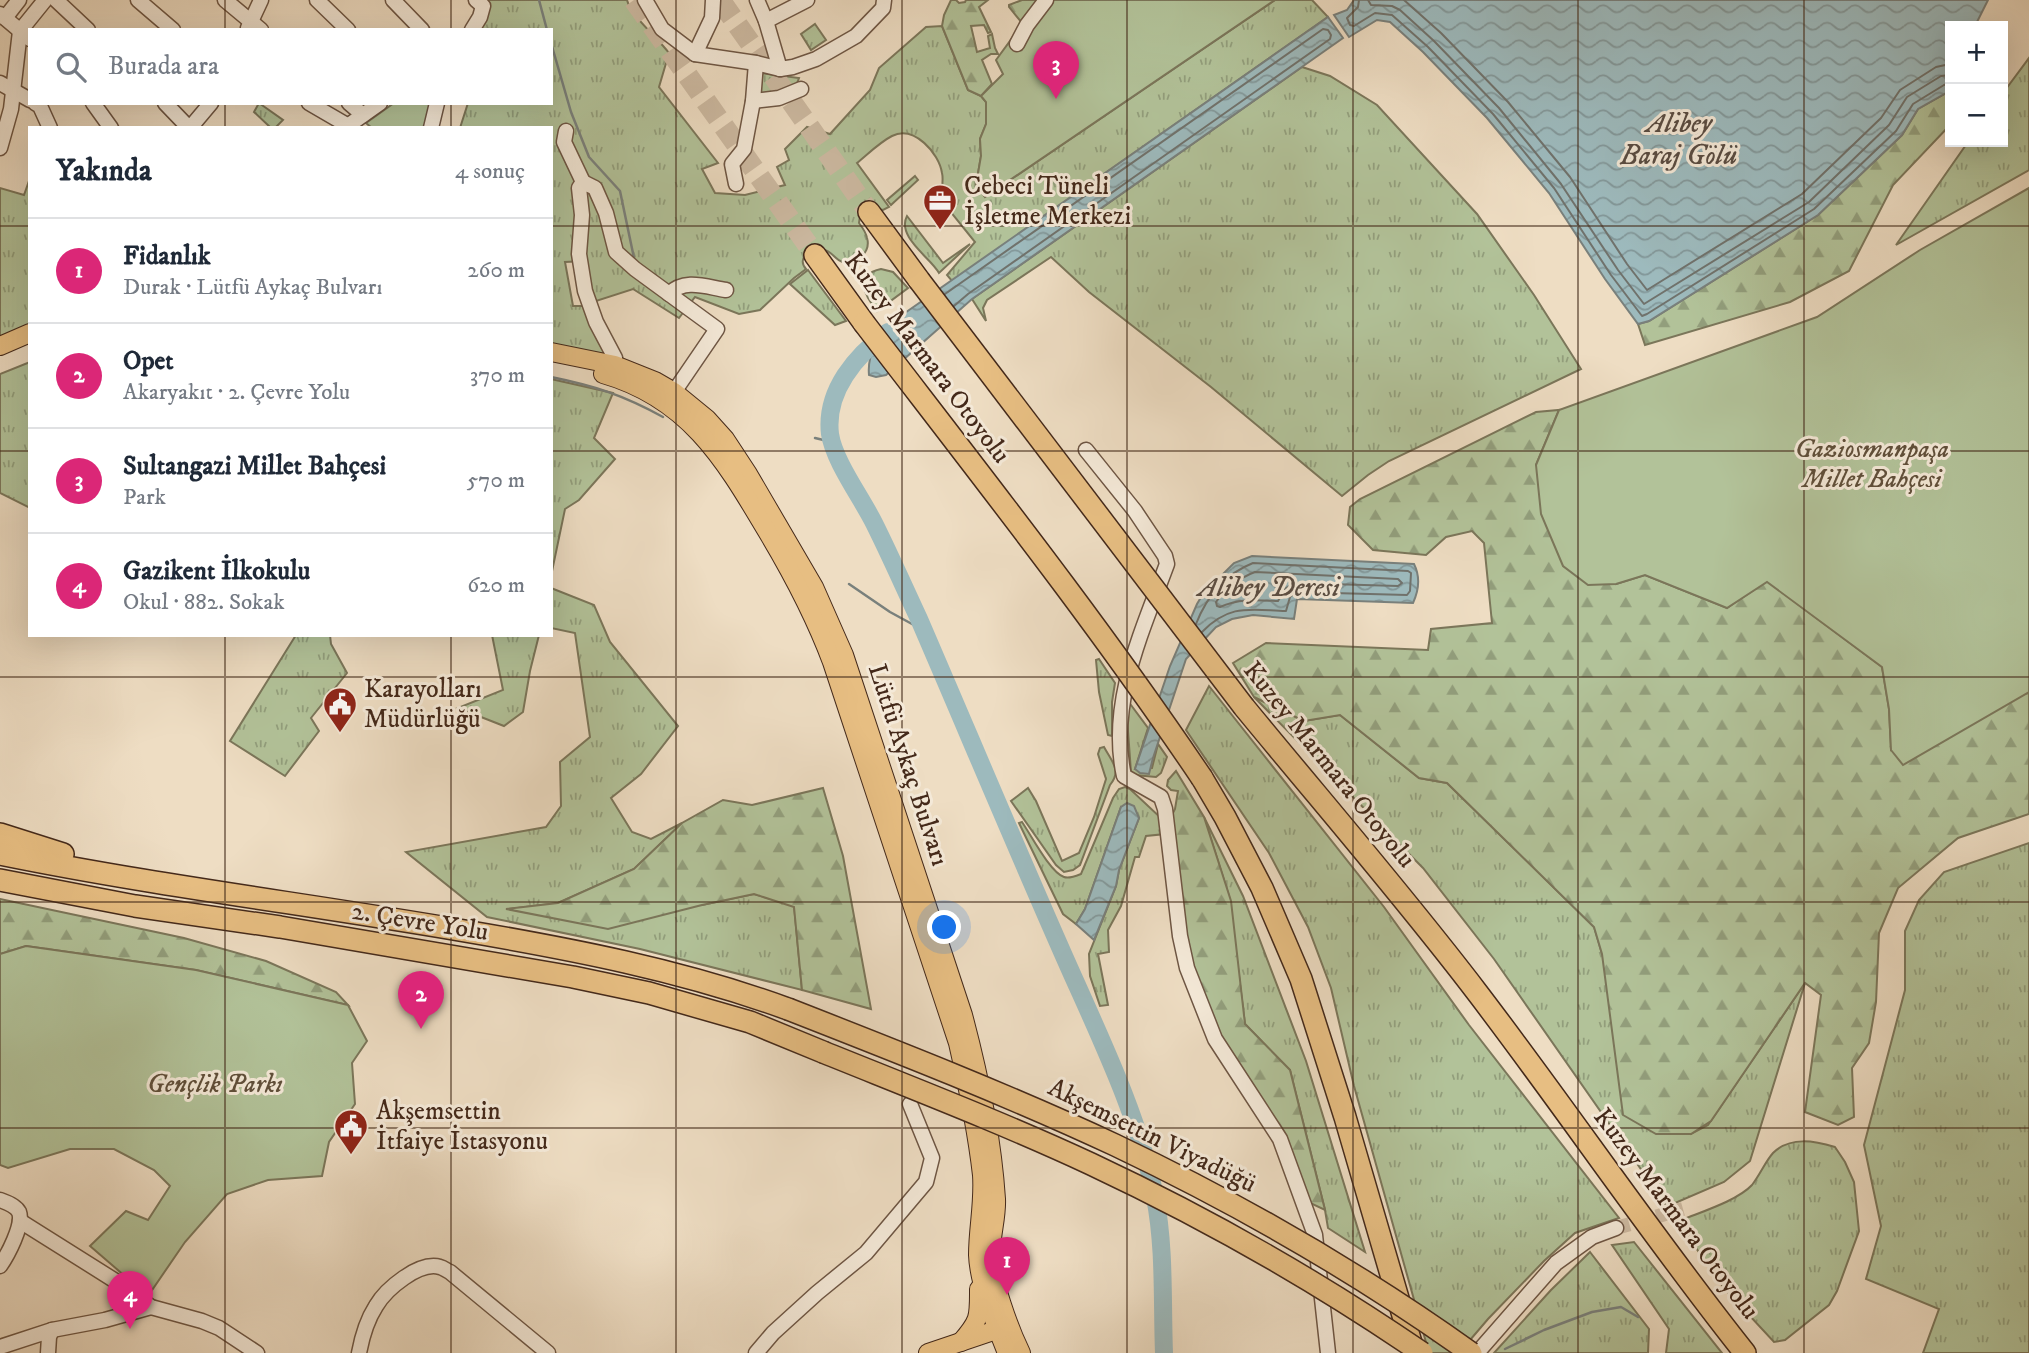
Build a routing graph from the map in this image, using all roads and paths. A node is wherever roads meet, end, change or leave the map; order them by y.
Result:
1 (19, 0) edge
2 (45, 0) edge
3 (56, 0) edge
4 (138, 0) edge
5 (225, 0) edge
6 (261, 0) edge
7 (317, 0) edge
8 (393, 0) edge
9 (645, 0) edge
10 (713, 0) edge
11 (757, 0) edge
12 (807, 0) edge
13 (1046, 0) edge
14 (481, 2) edge
15 (887, 3) edge
16 (3, 16) edge
17 (766, 22) junction
18 (253, 27) edge
19 (29, 28) edge
20 (86, 28) edge
21 (171, 28) edge
22 (346, 28) edge
23 (420, 28) edge
24 (473, 28) edge
25 (25, 35) edge
26 (1017, 44) dead end
27 (695, 54) junction
28 (755, 63) junction
29 (780, 69) junction
30 (7, 87) edge
31 (801, 89) dead end
32 (28, 99) edge
33 (753, 101) junction
34 (38, 105) edge
35 (94, 105) edge
36 (167, 105) edge
37 (209, 105) edge
38 (312, 105) edge
39 (351, 105) edge
40 (377, 105) edge
41 (437, 105) edge
42 (363, 115) junction
43 (49, 126) edge
44 (110, 126) edge
45 (188, 126) edge
46 (192, 126) edge
47 (349, 126) edge
48 (352, 126) edge
49 (431, 126) edge
50 (566, 131) dead end
51 (0, 148) edge
52 (583, 182) junction
53 (736, 184) dead end
54 (869, 212) tunnel mouth
55 (815, 256) tunnel mouth
56 (726, 290) dead end
57 (669, 294) junction
58 (28, 334) edge
59 (0, 346) edge
60 (28, 347) edge
61 (553, 352) edge
62 (0, 359) edge
63 (553, 363) edge
64 (615, 365) junction
65 (670, 398) junction
66 (1087, 450) dead end
67 (0, 834) edge
68 (0, 853) edge
69 (0, 880) edge
70 (221, 891) junction
71 (788, 1009) joint
72 (822, 1052) joint
73 (910, 1104) dead end
74 (0, 1200) edge
75 (20, 1221) junction
76 (1616, 1228) tunnel mouth
77 (0, 1266) edge
78 (980, 1272) junction
79 (151, 1307) junction
80 (52, 1330) junction
81 (1005, 1335) edge
82 (27, 1337) junction
83 (0, 1347) edge
84 (957, 1347) edge
85 (40, 1353) edge
86 (48, 1353) edge
87 (257, 1353) edge
88 (359, 1353) edge
89 (548, 1353) edge
90 (756, 1353) edge
91 (928, 1353) edge
92 (1021, 1353) edge
93 (1328, 1353) edge
94 (1414, 1353) edge
95 (1422, 1353) edge
96 (1471, 1353) edge
97 (1477, 1353) edge
98 (1745, 1353) edge

1 - 16 street
2 - 19 street
3 - 20 street
4 - 21 street
5 - 18 street
6 - 18 street
7 - 22 street
8 - 23 street
9 - 27 street
10 - 27 street
11 - 17 street
12 - 17 street
13 - 26 street
14 - 24 street
15 - 29 street
16 - 25 street
17 - 29 street
25 - 30 street
27 - 28 street
28 - 29 street
28 - 33 street
30 - 32 street
30 - 51 street
31 - 33 street
33 - 53 street
34 - 43 street
35 - 44 street
36 - 45 street
37 - 46 street
38 - 47 street
39 - 42 street
40 - 42 street
41 - 49 street
42 - 48 street
50 - 52 street
52 - 57 street
52 - 64 street
54 - 98 highway, Kuzey Marmara Otoyolu, bridge
55 - 94 highway, Kuzey Marmara Otoyolu, bridge
56 - 57 street
57 - 65 street
58 - 59 main road
60 - 62 main road
61 - 64 main road, Lütfü Aykaç Bulvarı
63 - 65 main road, Lütfü Aykaç Bulvarı
64 - 65 main road, Lütfü Aykaç Bulvarı
65 - 78 main road, Lütfü Aykaç Bulvarı
65 - 81 main road, Lütfü Aykaç Bulvarı
66 - 93 street
67 - 70 highway
68 - 70 highway, 2. Çevre Yolu
69 - 72 highway, 2. Çevre Yolu
70 - 71 highway, 2. Çevre Yolu
71 - 96 highway, Akşemsettin Viyadüğü, bridge
72 - 95 highway, Akşemsettin Viyadüğü, bridge
73 - 90 street
74 - 75 street
75 - 77 street
75 - 79 street
76 - 97 street
78 - 81 main road, Lütfü Aykaç Bulvarı
78 - 84 main road
79 - 80 street
79 - 87 street
80 - 82 street
80 - 86 street
81 - 84 main road
81 - 92 main road
82 - 83 street
82 - 85 street
84 - 91 main road
88 - 89 street

